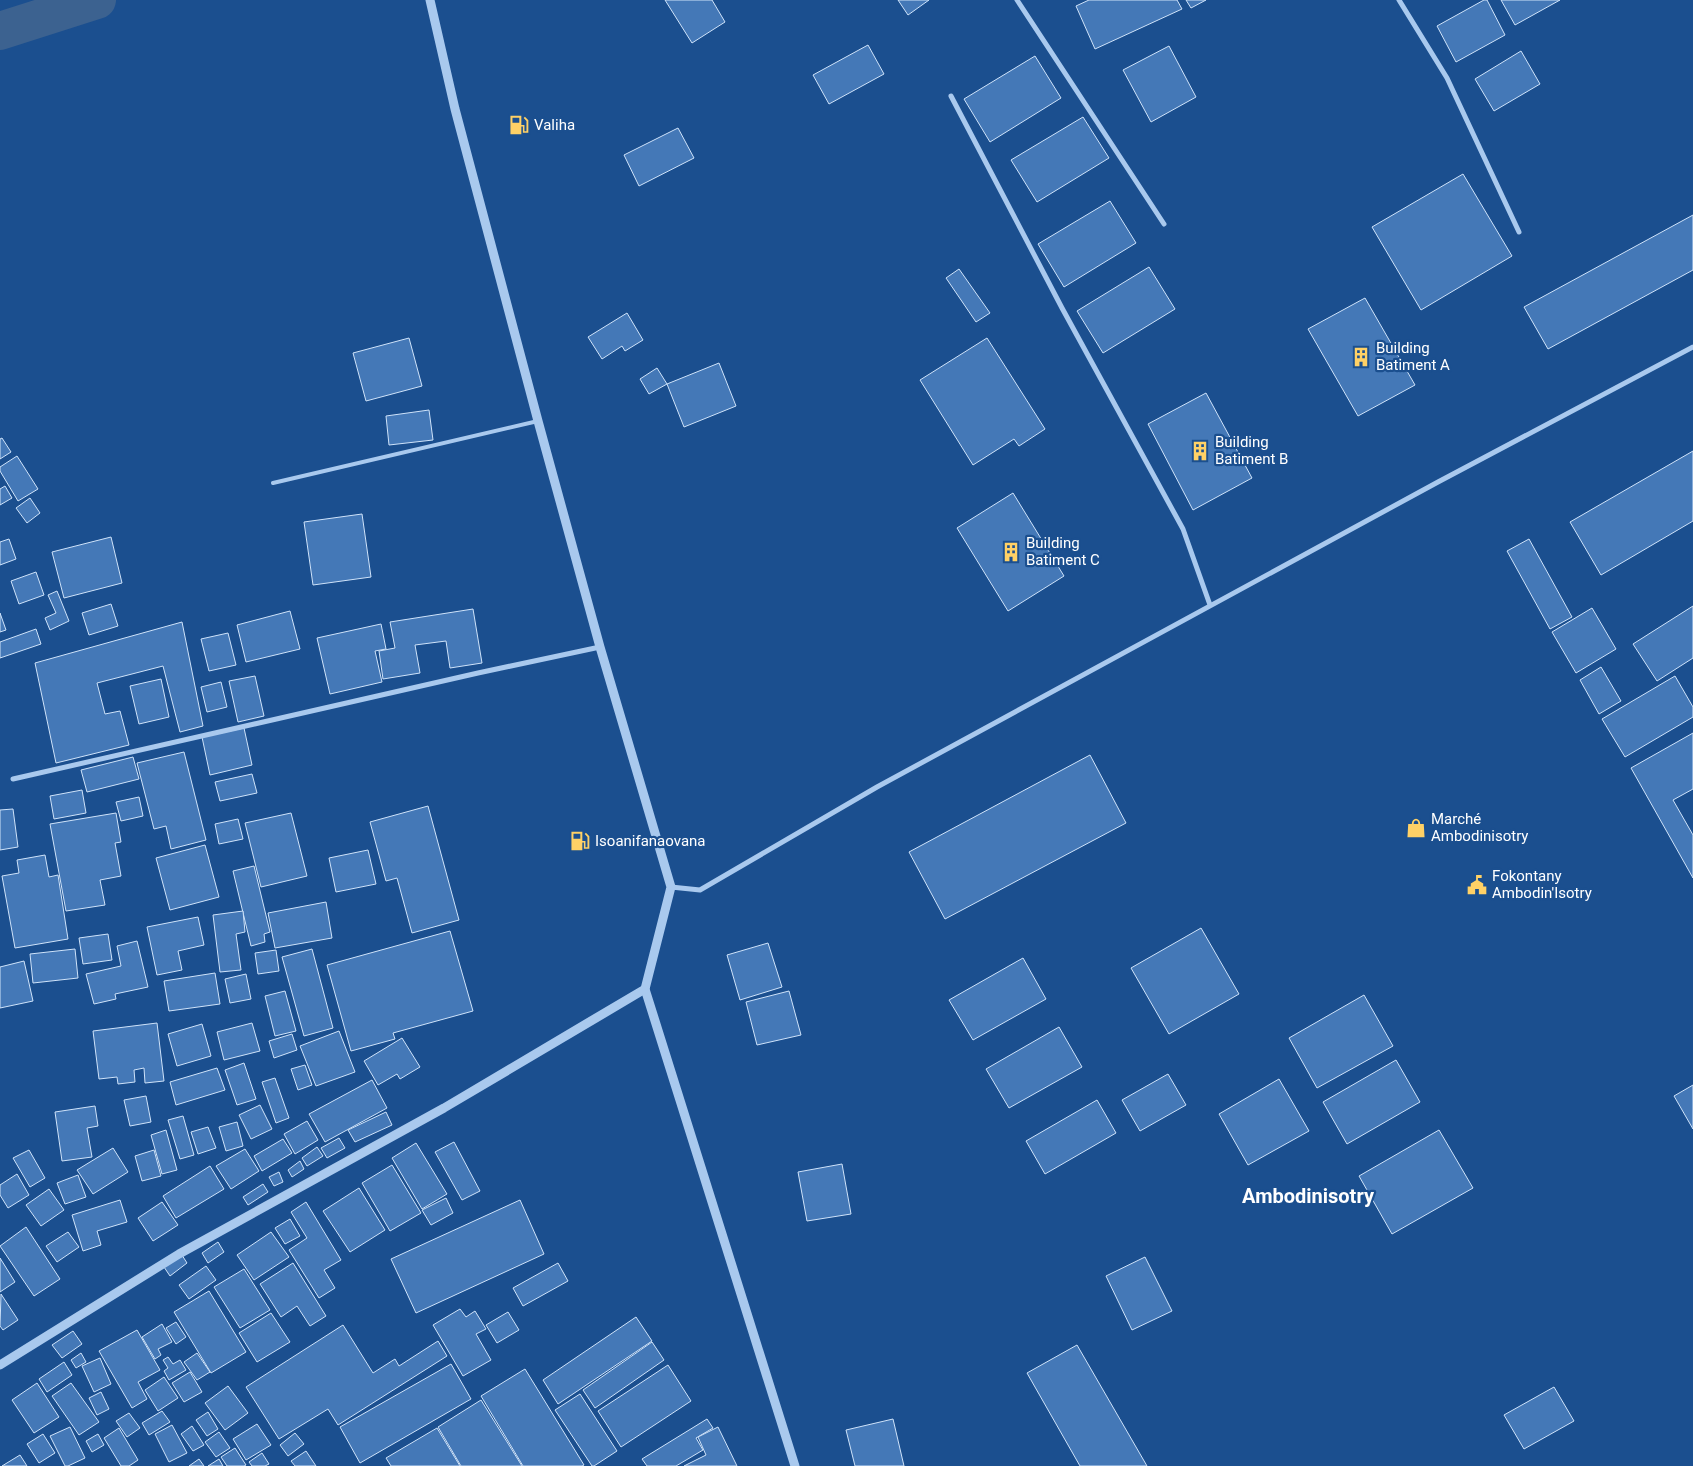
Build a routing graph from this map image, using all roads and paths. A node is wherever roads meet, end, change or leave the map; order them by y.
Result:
1 (430, 0) edge
2 (1017, 0) edge
3 (1399, 0) edge
4 (951, 96) dead end
5 (1164, 224) dead end
6 (1520, 232) dead end
7 (1693, 347) edge
8 (538, 421) junction
9 (273, 484) dead end
10 (1210, 606) junction
11 (600, 647) junction
12 (14, 780) dead end
13 (671, 887) junction
14 (645, 989) junction
15 (0, 1365) edge
16 (796, 1466) edge

1 - 8 street
2 - 5 street
3 - 6 street
4 - 10 street
7 - 10 street
8 - 9 lane
8 - 11 street
10 - 13 street
11 - 12 street
11 - 13 street
13 - 14 street
14 - 15 street
14 - 16 street

